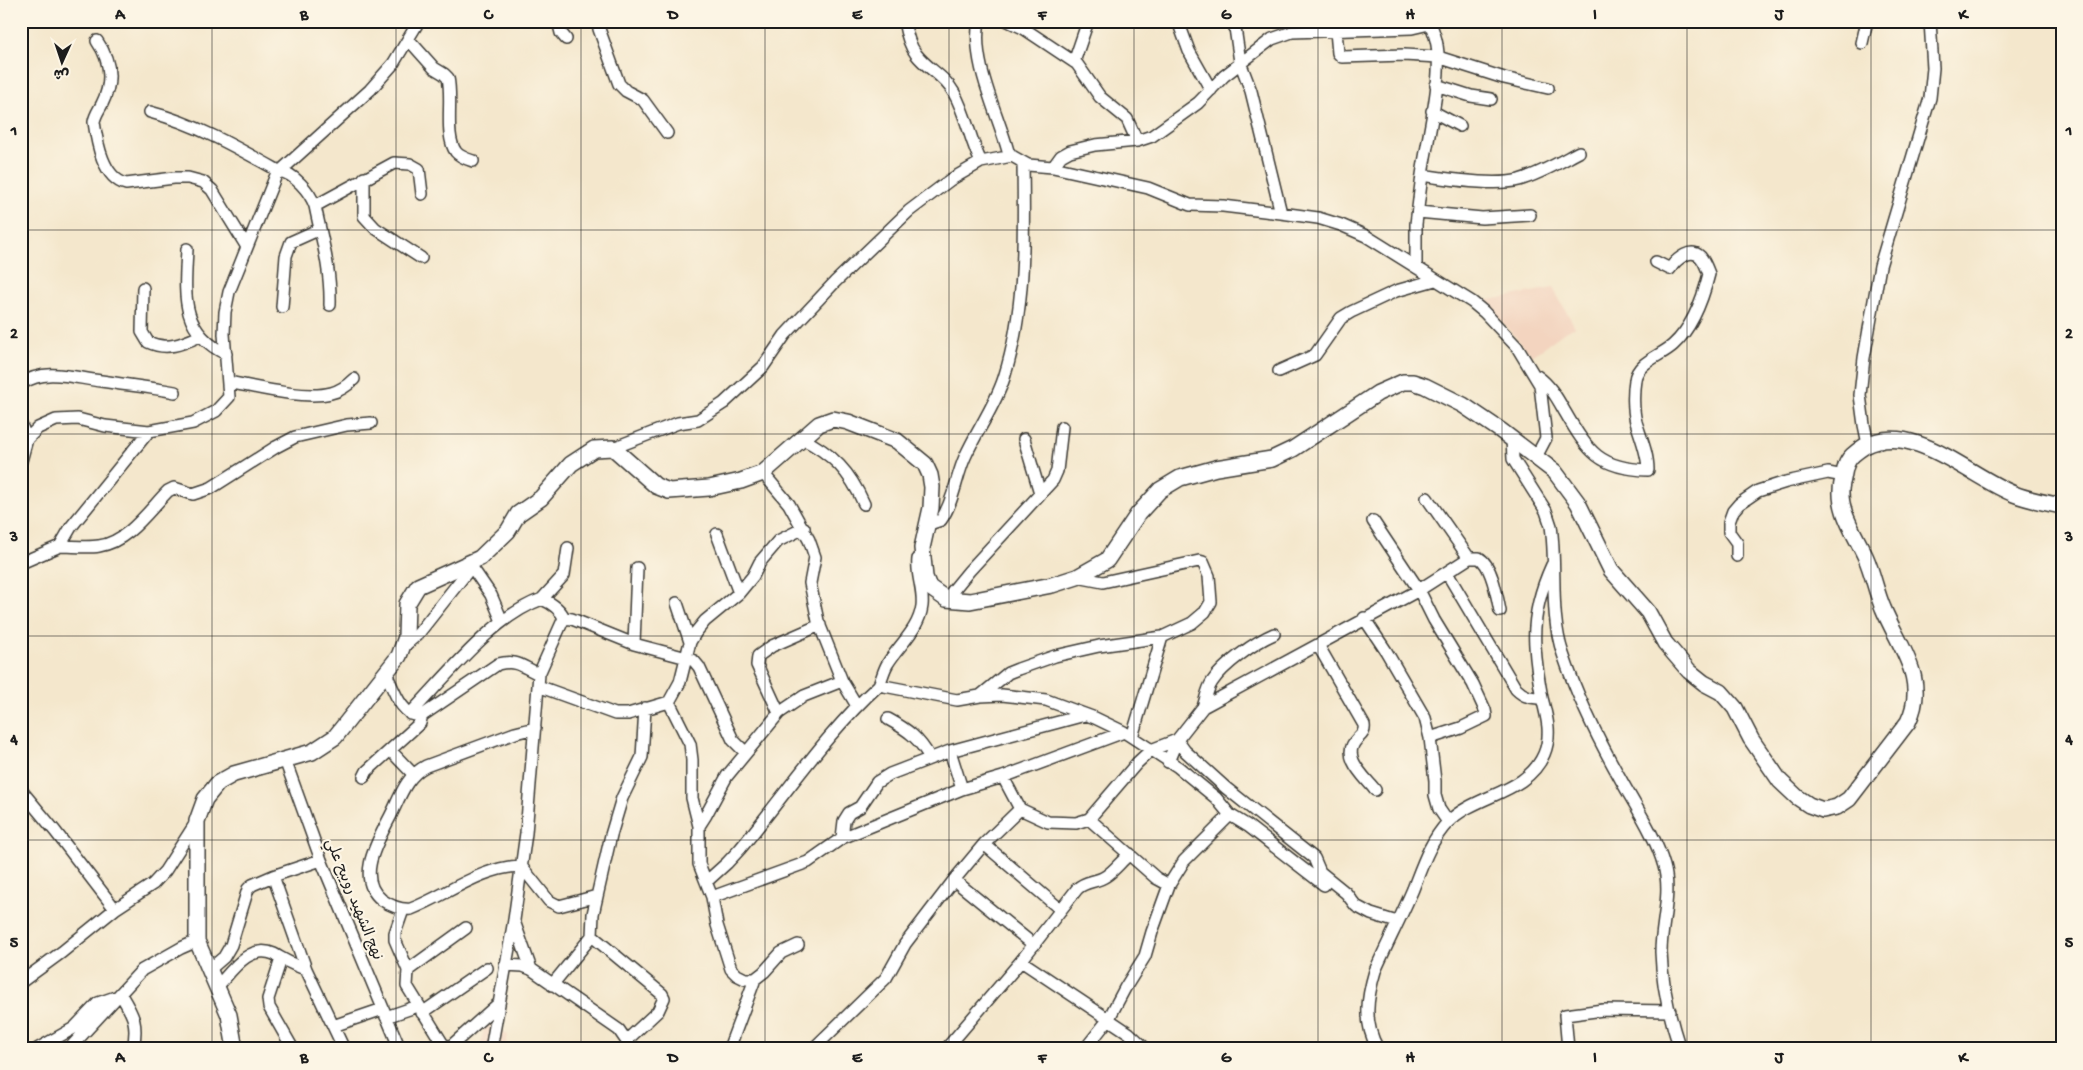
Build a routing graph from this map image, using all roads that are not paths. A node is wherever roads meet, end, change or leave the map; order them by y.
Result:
1 (419, 21) edge
2 (558, 21) edge
3 (598, 21) edge
4 (904, 21) edge
5 (978, 21) edge
6 (1008, 21) edge
7 (1088, 21) edge
8 (1178, 21) edge
9 (1234, 21) edge
10 (1867, 21) edge
11 (1930, 21) edge
12 (1431, 22) edge
13 (1292, 27) edge
14 (1336, 31) junction
15 (566, 39) dead end
16 (409, 40) junction
17 (97, 41) dead end
18 (1862, 43) dead end
19 (1438, 57) junction
20 (1074, 62) junction
21 (1240, 62) junction
22 (1436, 85) junction
23 (1548, 88) dead end
24 (1211, 90) junction
25 (1491, 99) dead end
26 (1432, 111) junction
27 (150, 112) dead end
28 (1460, 126) dead end
29 (667, 133) dead end
30 (1137, 142) junction
31 (1579, 152) dead end
32 (1012, 156) junction
33 (473, 161) dead end
34 (981, 162) junction
35 (1023, 163) junction
36 (1053, 167) junction
37 (279, 171) junction
38 (1422, 175) junction
39 (364, 178) junction
40 (422, 194) dead end
41 (315, 206) junction
42 (1418, 212) junction
43 (1281, 213) junction
44 (1530, 215) dead end
45 (320, 229) junction
46 (247, 247) junction
47 (187, 250) dead end
48 (421, 258) dead end
49 (1656, 262) dead end
50 (1416, 266) junction
51 (1436, 280) junction
52 (143, 288) dead end
53 (330, 305) dead end
54 (282, 307) dead end
55 (200, 336) junction
56 (226, 354) junction
57 (1279, 371) dead end
58 (1533, 374) junction
59 (354, 379) dead end
60 (228, 382) junction
61 (21, 384) edge
62 (175, 392) dead end
63 (371, 423) dead end
64 (21, 425) edge
65 (1062, 427) dead end
66 (149, 431) junction
67 (801, 438) junction
68 (1512, 438) junction
69 (27, 439) junction
70 (1024, 439) dead end
71 (1868, 444) junction
72 (613, 448) junction
73 (1536, 457) junction
74 (21, 461) edge
75 (763, 473) junction
76 (1844, 476) junction
77 (1040, 494) junction
78 (1427, 498) dead end
79 (864, 504) dead end
80 (2062, 506) edge
81 (1373, 521) dead end
82 (929, 524) junction
83 (804, 528) junction
84 (717, 534) dead end
85 (60, 546) junction
86 (568, 548) dead end
87 (922, 548) junction
88 (1737, 556) dead end
89 (1469, 558) junction
90 (21, 563) edge
91 (1553, 564) junction
92 (470, 565) junction
93 (637, 568) dead end
94 (1447, 573) junction
95 (1077, 577) junction
96 (1419, 590) junction
97 (740, 593) junction
98 (542, 599) junction
99 (946, 599) junction
100 (678, 603) dead end
101 (1500, 611) dead end
102 (564, 618) junction
103 (1364, 618) junction
104 (502, 621) junction
105 (820, 625) junction
106 (1274, 634) dead end
107 (1162, 637) junction
108 (690, 642) junction
109 (634, 644) junction
110 (404, 646) junction
111 (1318, 646) junction
112 (687, 658) junction
113 (386, 674) junction
114 (539, 674) junction
115 (842, 681) junction
116 (879, 685) junction
117 (538, 686) junction
118 (980, 696) junction
119 (1542, 698) junction
120 (669, 702) junction
121 (857, 706) junction
122 (1203, 707) junction
123 (645, 708) junction
124 (779, 713) junction
125 (414, 715) junction
126 (1085, 715) junction
127 (888, 719) dead end
128 (535, 728) junction
129 (1128, 734) junction
130 (1430, 738) junction
131 (1178, 740) junction
132 (390, 750) junction
133 (1151, 750) junction
134 (950, 751) junction
135 (746, 752) junction
136 (930, 758) junction
137 (285, 760) junction
138 (1168, 762) junction
139 (413, 774) junction
140 (1003, 777) junction
141 (364, 778) dead end
142 (1226, 788) junction
143 (962, 789) junction
144 (21, 790) edge
145 (1375, 790) dead end
146 (1216, 798) junction
147 (1020, 809) junction
148 (1230, 815) junction
149 (1089, 819) junction
150 (197, 821) junction
151 (1448, 822) junction
152 (698, 826) junction
153 (842, 838) junction
154 (984, 844) junction
155 (1130, 854) junction
156 (321, 860) junction
157 (521, 866) junction
158 (273, 876) junction
159 (954, 880) junction
160 (706, 882) junction
161 (1169, 885) junction
162 (597, 896) junction
163 (712, 897) junction
164 (1349, 899) junction
165 (115, 909) junction
166 (403, 910) junction
167 (1061, 910) junction
168 (514, 920) junction
169 (1397, 922) junction
170 (466, 928) dead end
171 (592, 936) junction
172 (197, 941) junction
173 (798, 945) dead end
174 (1034, 945) junction
175 (281, 959) junction
176 (1021, 961) junction
177 (506, 965) junction
178 (487, 968) dead end
179 (306, 969) junction
180 (531, 969) junction
181 (209, 970) junction
182 (408, 970) junction
183 (755, 979) junction
184 (21, 982) edge
185 (552, 985) junction
186 (217, 986) junction
187 (121, 995) junction
188 (498, 1004) junction
189 (420, 1009) junction
190 (1670, 1011) junction
191 (384, 1013) junction
192 (1108, 1020) junction
193 (333, 1026) junction
194 (629, 1044) edge
195 (1373, 1047) edge
196 (731, 1048) edge
197 (37, 1049) edge
198 (69, 1049) edge
199 (133, 1049) edge
200 (235, 1049) edge
201 (293, 1049) edge
202 (344, 1049) edge
203 (400, 1049) edge
204 (492, 1049) edge
205 (813, 1049) edge
206 (946, 1049) edge
207 (1085, 1049) edge
208 (1146, 1049) edge
209 (1568, 1049) edge
210 (1680, 1049) edge

1 - 16 street
2 - 15 street
3 - 29 street
4 - 34 street
5 - 32 street
6 - 20 street
7 - 20 street
8 - 24 street
9 - 21 street
10 - 18 street
11 - 71 street
12 - 14 street
12 - 19 street
13 - 14 street
13 - 21 street
14 - 19 street
16 - 33 street
16 - 37 street
17 - 46 street
19 - 22 street
19 - 23 street
20 - 30 street
21 - 24 street
21 - 43 street
22 - 25 street
22 - 26 street
24 - 30 street
26 - 28 street
26 - 38 street
27 - 37 street
30 - 36 street
31 - 38 street
32 - 34 street
32 - 35 street
34 - 72 street
35 - 36 street
35 - 82 street
36 - 43 street
37 - 41 street
37 - 46 street
38 - 42 street
39 - 40 street
39 - 41 street
39 - 48 street
41 - 45 street
42 - 44 street
42 - 50 street
43 - 50 street
45 - 53 street
45 - 54 street
46 - 56 street
47 - 55 street
49 - 58 street
50 - 51 street
51 - 57 street
51 - 58 street
52 - 55 street
55 - 56 street
56 - 60 street
58 - 73 street
59 - 60 street
60 - 66 street
61 - 62 street
63 - 85 street
64 - 69 street
65 - 77 street
66 - 69 street
66 - 85 street
67 - 75 main road
67 - 79 street
67 - 82 main road
68 - 73 main road
68 - 91 street
68 - 95 main road
69 - 74 street
70 - 77 street
71 - 76 main road
71 - 80 main road
72 - 75 main road
72 - 92 main road
73 - 76 main road
75 - 83 street
76 - 88 street
77 - 99 street
78 - 89 street
81 - 96 street
82 - 87 main road
83 - 97 street
83 - 105 street
84 - 97 street
85 - 90 street
86 - 98 street
87 - 99 main road
87 - 116 street
89 - 94 street
89 - 101 street
91 - 119 street
91 - 190 street
92 - 104 street
92 - 110 street
92 - 110 main road
93 - 109 street
94 - 96 street
94 - 119 street
95 - 99 main road
95 - 107 street
96 - 103 street
96 - 130 street
97 - 108 street
98 - 102 street
98 - 104 street
100 - 108 street
102 - 109 street
102 - 114 street
103 - 111 street
103 - 130 street
104 - 125 street
105 - 115 street
105 - 124 street
106 - 122 street
107 - 118 street
107 - 129 street
108 - 112 street
109 - 112 street
110 - 113 main road
111 - 122 street
111 - 145 street
112 - 120 street
112 - 135 street
113 - 125 street
113 - 137 main road
114 - 117 street
114 - 125 street
115 - 121 street
115 - 124 street
116 - 118 street
116 - 121 street
117 - 123 street
117 - 128 street
118 - 126 street
119 - 151 street
120 - 123 street
120 - 152 street
121 - 160 street
122 - 131 street
123 - 162 street
124 - 135 street
125 - 132 street
126 - 129 street
126 - 134 street
127 - 136 street
128 - 139 street
128 - 157 street
129 - 133 street
129 - 140 street
130 - 151 street
131 - 133 street
131 - 138 street
131 - 142 street
132 - 139 street
132 - 141 street
133 - 138 street
133 - 149 street
134 - 136 street
134 - 143 street
135 - 152 street
136 - 153 street
137 - 150 main road
137 - 156 street, نهج الشهيد رويبح علي
138 - 146 street
139 - 166 street
140 - 143 street
140 - 147 street
142 - 146 street
142 - 164 street
143 - 153 street
144 - 165 street
146 - 148 street
147 - 149 street
147 - 154 street
148 - 161 street
148 - 164 street
149 - 155 street
150 - 165 street
150 - 172 main road
151 - 169 street
152 - 160 street
153 - 163 street
154 - 159 street
154 - 167 street
155 - 161 street
155 - 167 street
156 - 158 street
156 - 191 street, نهج الشهيد رويبح علي
157 - 162 street
157 - 166 street
157 - 168 street
158 - 179 street
158 - 181 street
159 - 174 street
159 - 205 street
160 - 163 street
161 - 192 street
162 - 171 street
163 - 183 street
164 - 169 street
165 - 184 street
166 - 182 street
167 - 174 street
168 - 177 street
168 - 180 street
169 - 195 street
170 - 182 street
171 - 185 street
171 - 194 street
172 - 181 main road
172 - 187 street
173 - 183 street
174 - 176 street
175 - 179 street
175 - 186 street
175 - 201 street
176 - 192 street
176 - 206 street
177 - 180 street
177 - 188 street
178 - 189 street
179 - 193 street
180 - 185 street
181 - 186 main road
182 - 189 street
183 - 196 street
185 - 194 street
186 - 200 main road
187 - 197 street
187 - 198 street
187 - 199 street
188 - 189 street
188 - 204 street
189 - 191 street
190 - 209 street
190 - 210 street
191 - 193 street
191 - 203 street, نهج الشهيد رويبح علي
192 - 207 street
192 - 208 street
193 - 202 street

